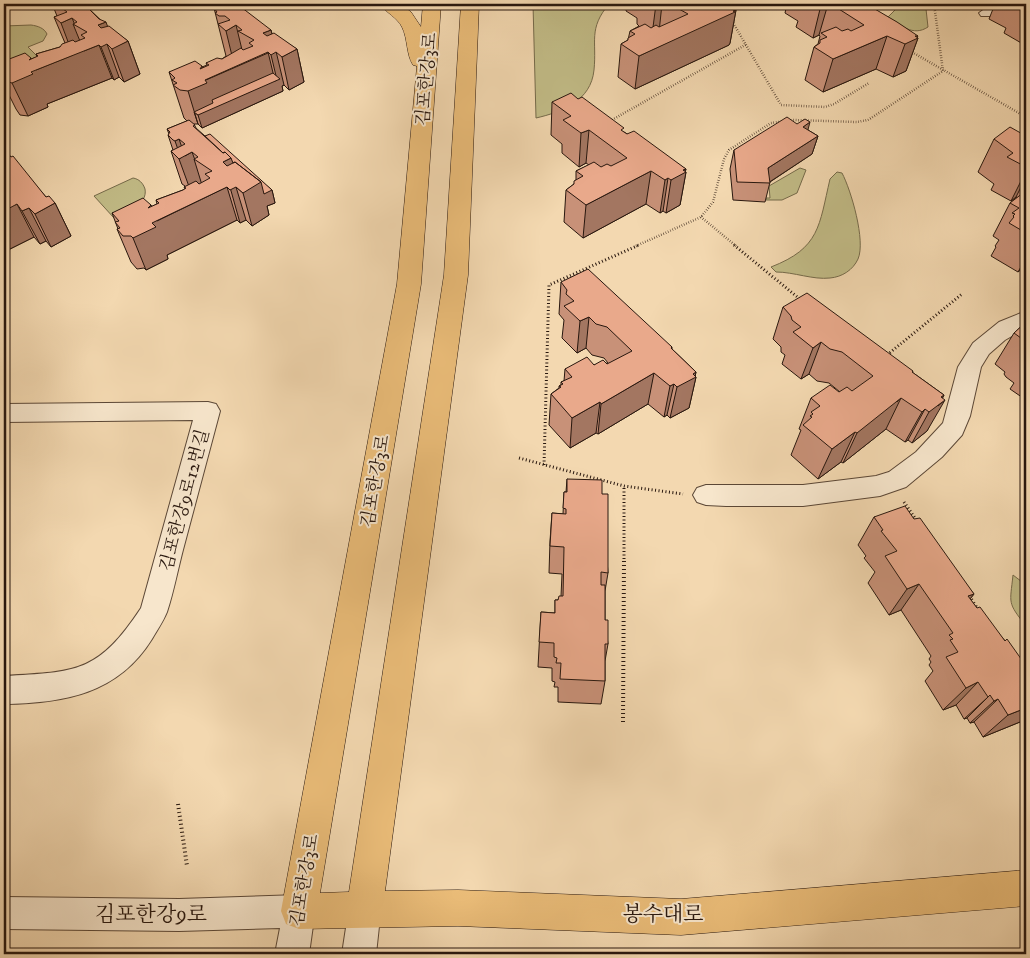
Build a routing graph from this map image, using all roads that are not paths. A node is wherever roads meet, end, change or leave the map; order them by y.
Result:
1 (389, 4) edge
2 (432, 4) edge
3 (470, 4) edge
4 (1002, 4) edge
5 (987, 13) dead end
6 (426, 93) junction
7 (1026, 319) edge
8 (4, 413) edge
9 (706, 495) road end
10 (4, 690) edge
11 (1026, 888) edge
12 (365, 908) junction
13 (299, 911) junction
14 (4, 913) edge
15 (292, 954) edge
16 (359, 954) edge

1 - 6 main road
2 - 6 main road, 김포한강3로
3 - 12 main road
4 - 5 street
6 - 13 main road, 김포한강3로
7 - 9 street
8 - 10 street, 김포한강9로12번길
11 - 12 main road, 봉수대로
12 - 13 main road, 봉수대로
12 - 16 street
13 - 14 street, 김포한강9로
13 - 15 street, 김포한강3로

